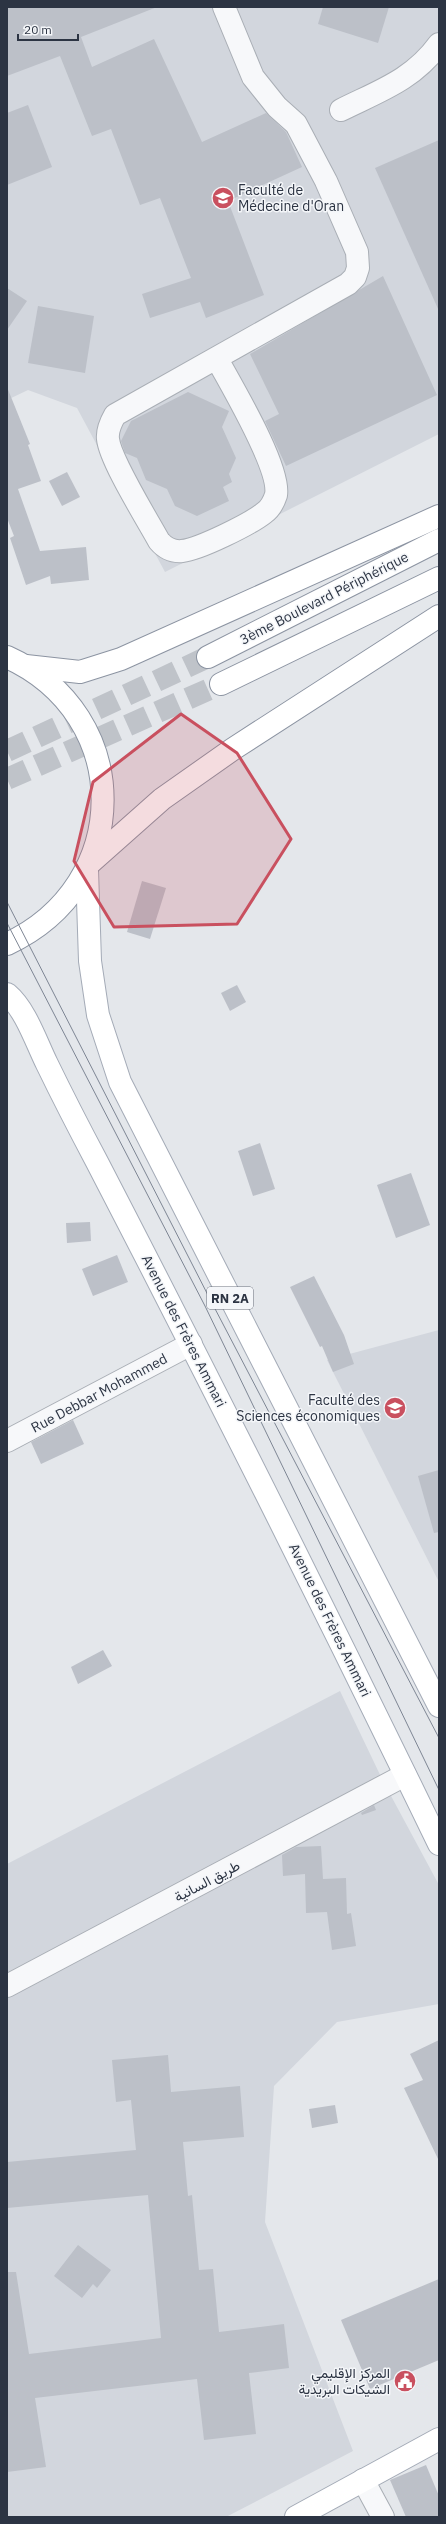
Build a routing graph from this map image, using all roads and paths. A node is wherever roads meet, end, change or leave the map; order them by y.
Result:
1 (224, 7) edge
2 (439, 44) edge
3 (341, 110) dead end
4 (217, 359) junction
5 (439, 516) edge
6 (439, 540) edge
7 (439, 578) edge
8 (439, 616) edge
9 (7, 657) edge
10 (208, 657) tunnel mouth
11 (26, 666) junction
12 (222, 684) tunnel mouth
13 (89, 866) junction
14 (7, 944) edge
15 (7, 994) edge
16 (191, 1344) junction
17 (7, 1441) edge
18 (439, 1706) edge
19 (405, 1775) junction
20 (439, 1844) edge
21 (7, 1986) edge
22 (439, 2440) edge
23 (363, 2480) junction
24 (296, 2517) edge
25 (383, 2517) edge

1 - 4 street
2 - 3 street
4 - 4 street
5 - 11 main road
6 - 10 main road, 3ème Boulevard Périphérique
7 - 12 main road
8 - 13 main road
9 - 11 main road
11 - 13 main road
13 - 14 main road
13 - 18 main road, RN 2A
15 - 16 main road, Avenue des Frères Ammari
16 - 17 street, Rue Debbar Mohammed
16 - 19 main road, Avenue des Frères Ammari
19 - 20 main road, Avenue des Frères Ammari
19 - 21 street, طريق السانية
22 - 23 main road
23 - 24 main road
23 - 25 street

